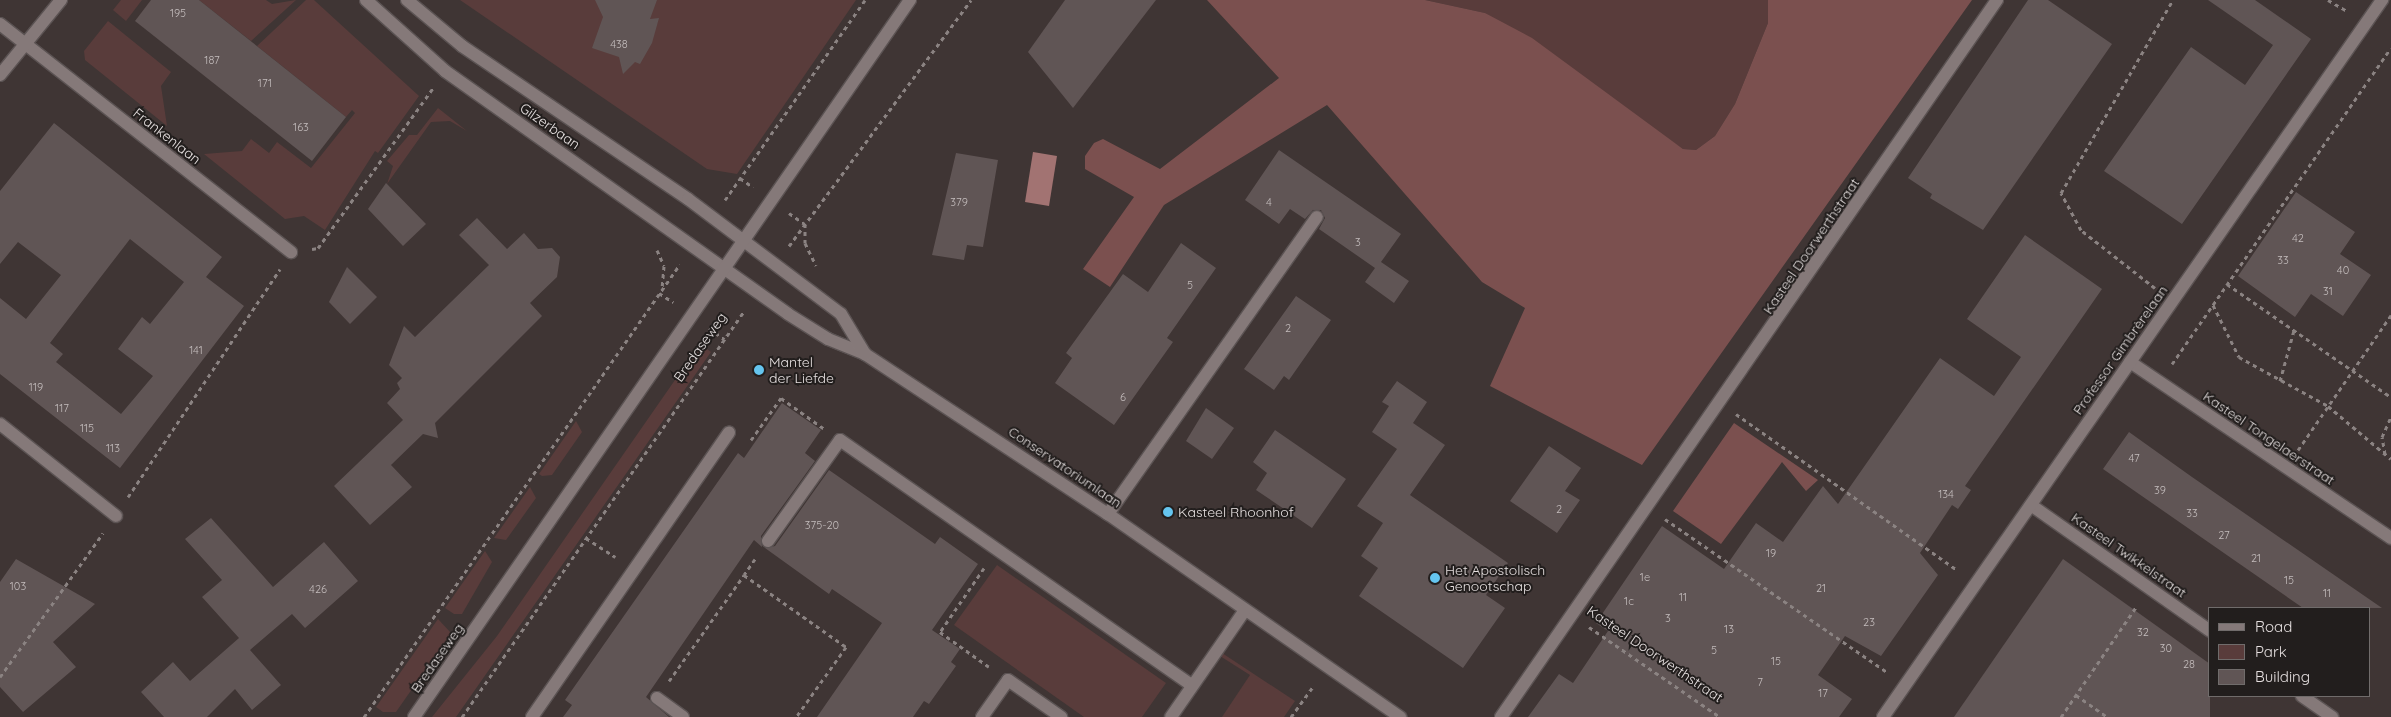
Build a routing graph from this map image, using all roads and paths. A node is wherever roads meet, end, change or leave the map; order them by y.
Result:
1 (60, 0) edge
2 (366, 0) edge
3 (407, 0) edge
4 (865, 0) edge
5 (910, 0) edge
6 (971, 0) edge
7 (1996, 0) edge
8 (2173, 0) edge
9 (2382, 0) edge
10 (0, 24) edge
11 (24, 44) junction
12 (2391, 48) edge
13 (445, 71) junction
14 (0, 75) edge
15 (740, 178) dead end
16 (1318, 218) dead end
17 (743, 240) junction
18 (291, 252) junction
19 (776, 265) junction
20 (724, 268) junction
21 (2228, 284) junction
22 (758, 292) junction
23 (659, 293) dead end
24 (2172, 301) junction
25 (2212, 305) junction
26 (2391, 315) edge
27 (2294, 330) junction
28 (866, 354) junction
29 (2130, 362) junction
30 (2352, 371) junction
31 (2280, 381) junction
32 (2159, 382) junction
33 (2391, 397) edge
34 (1721, 403) junction
35 (2328, 406) junction
36 (2391, 417) edge
37 (0, 424) edge
38 (729, 432) joint
39 (840, 440) junction
40 (2385, 455) junction
41 (2391, 459) edge
42 (2286, 467) junction
43 (2031, 505) junction
44 (1648, 508) junction
45 (1108, 514) junction
46 (116, 516) junction
47 (586, 538) junction
48 (2391, 538) edge
49 (768, 541) joint
50 (997, 550) junction
51 (633, 570) junction
52 (744, 575) junction
53 (1976, 583) junction
54 (2150, 588) junction
55 (1245, 610) junction
56 (1574, 616) junction
57 (2208, 630) edge
58 (1326, 666) junction
59 (0, 677) edge
60 (1008, 680) junction
61 (1906, 685) junction
62 (1192, 686) junction
63 (2076, 695) junction
64 (2303, 697) edge
65 (657, 698) joint
66 (364, 717) edge
67 (414, 717) edge
68 (462, 717) edge
69 (532, 717) edge
70 (683, 717) edge
71 (796, 717) edge
72 (982, 717) edge
73 (1061, 717) edge
74 (1171, 717) edge
75 (1291, 717) edge
76 (1400, 717) edge
77 (1501, 717) edge
78 (1720, 717) edge
79 (1883, 717) edge
80 (2061, 717) edge
81 (2108, 717) edge
82 (2332, 717) edge

1 - 11 street
2 - 13 street, Gilzerbaan
3 - 17 street, Gilzerbaan
4 - 15 path
5 - 17 street, Bredaseweg
6 - 19 path
7 - 34 street, Kasteel Doorwerthstraat
8 - 24 path
9 - 24 street, Professor Gimbrèrelaan
10 - 11 street, Frankenlaan
11 - 14 street
11 - 18 street, Frankenlaan
12 - 21 path
13 - 18 path
13 - 20 street, Gilzerbaan
16 - 45 street
17 - 19 street, Conservatoriumlaan
17 - 20 street, Bredaseweg
18 - 46 path
19 - 28 street, Conservatoriumlaan
20 - 22 street, Conservatoriumlaan
20 - 67 street, Bredaseweg
21 - 25 path
21 - 27 path
22 - 28 street, Conservatoriumlaan
22 - 47 path, Bredaseweg
23 - 66 path, Bredaseweg
24 - 29 street, Professor Gimbrèrelaan
25 - 31 path
25 - 32 path
26 - 30 path
27 - 30 path
27 - 31 path
28 - 45 street, Conservatoriumlaan
29 - 32 street, Kasteel Tongelaerstraat
29 - 43 street, Professor Gimbrèrelaan
30 - 33 path
30 - 35 path
31 - 35 path
32 - 42 street, Kasteel Tongelaerstraat
34 - 44 street, Kasteel Doorwerthstraat
34 - 53 path
35 - 40 path
35 - 42 path
36 - 40 path
37 - 46 street
38 - 39 path
38 - 51 street
39 - 49 street
39 - 50 street
40 - 41 path
42 - 48 street, Kasteel Tongelaerstraat
43 - 53 street, Professor Gimbrèrelaan
43 - 54 street, Kasteel Twikkelstraat
44 - 56 street, Kasteel Doorwerthstraat
44 - 61 path
45 - 55 street, Conservatoriumlaan
46 - 59 path
47 - 51 path
47 - 68 path, Bredaseweg
49 - 52 path
50 - 60 path
50 - 62 street
51 - 69 street
52 - 65 path
52 - 71 path
53 - 61 street, Professor Gimbrèrelaan
54 - 57 street, Kasteel Twikkelstraat
54 - 63 path
55 - 58 street, Conservatoriumlaan
55 - 62 street
56 - 77 street, Kasteel Doorwerthstraat
56 - 78 path, Kasteel Doorwerthstraat
58 - 75 path
58 - 76 street, Conservatoriumlaan
60 - 72 street
60 - 73 street
61 - 79 street, Professor Gimbrèrelaan
62 - 74 street
63 - 80 path
63 - 81 path
64 - 82 street
65 - 70 street

